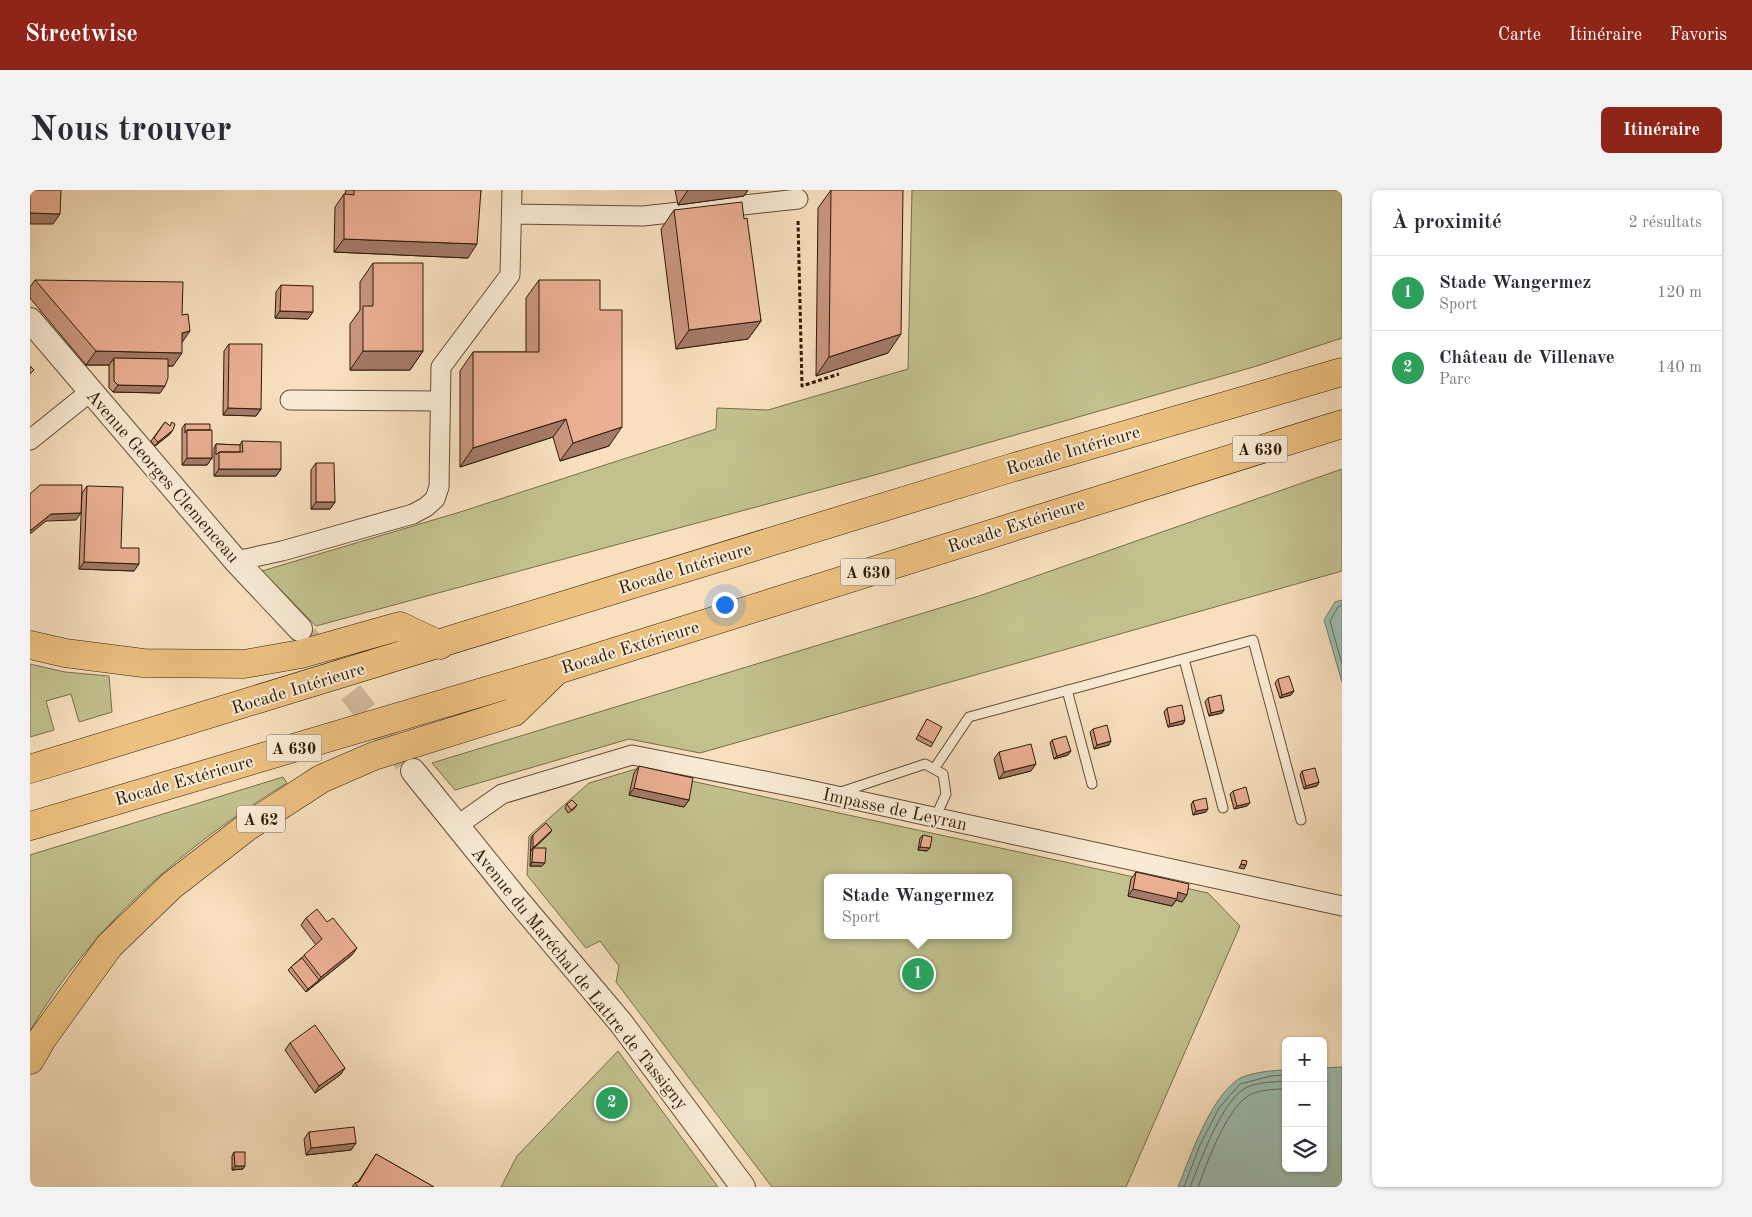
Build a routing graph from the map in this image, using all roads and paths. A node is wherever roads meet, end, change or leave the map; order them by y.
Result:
1 (512, 190) edge
2 (798, 199) joint
3 (512, 214) junction
4 (30, 320) edge
5 (1342, 372) edge
6 (839, 374) edge
7 (91, 391) junction
8 (290, 400) dead end
9 (440, 401) junction
10 (1342, 424) edge
11 (30, 440) edge
12 (236, 561) junction
13 (300, 629) tunnel mouth
14 (30, 645) edge
15 (440, 645) junction
16 (1184, 659) junction
17 (557, 670) junction
18 (1067, 690) junction
19 (934, 768) junction
20 (30, 769) edge
21 (413, 771) tunnel mouth
22 (1092, 784) dead end
23 (831, 795) junction
24 (1223, 808) dead end
25 (936, 818) junction
26 (1301, 820) dead end
27 (458, 825) junction
28 (30, 826) edge
29 (1342, 906) edge
30 (30, 1060) edge
31 (743, 1187) edge

1 - 3 street
2 - 3 street
2 - 6 path
3 - 9 street
4 - 7 street, Avenue Georges Clemenceau
5 - 15 highway, Rocade Intérieure
7 - 11 street
7 - 12 street, Avenue Georges Clemenceau
8 - 9 street
9 - 12 street
10 - 17 highway, Rocade Extérieure / A 630
12 - 13 street, Avenue Georges Clemenceau
14 - 15 highway
15 - 20 highway, Rocade Intérieure
16 - 18 lane
16 - 24 lane
16 - 26 lane
17 - 28 highway, Rocade Extérieure / A 630
17 - 30 highway, A 62
18 - 19 lane
18 - 22 lane
19 - 23 lane
19 - 25 lane
21 - 27 street, Avenue du Maréchal de Lattre de Tassigny
23 - 25 street, Impasse de Leyran
23 - 27 street, Impasse de Leyran
25 - 29 street, Impasse de Leyran
27 - 31 street, Avenue du Maréchal de Lattre de Tassigny

